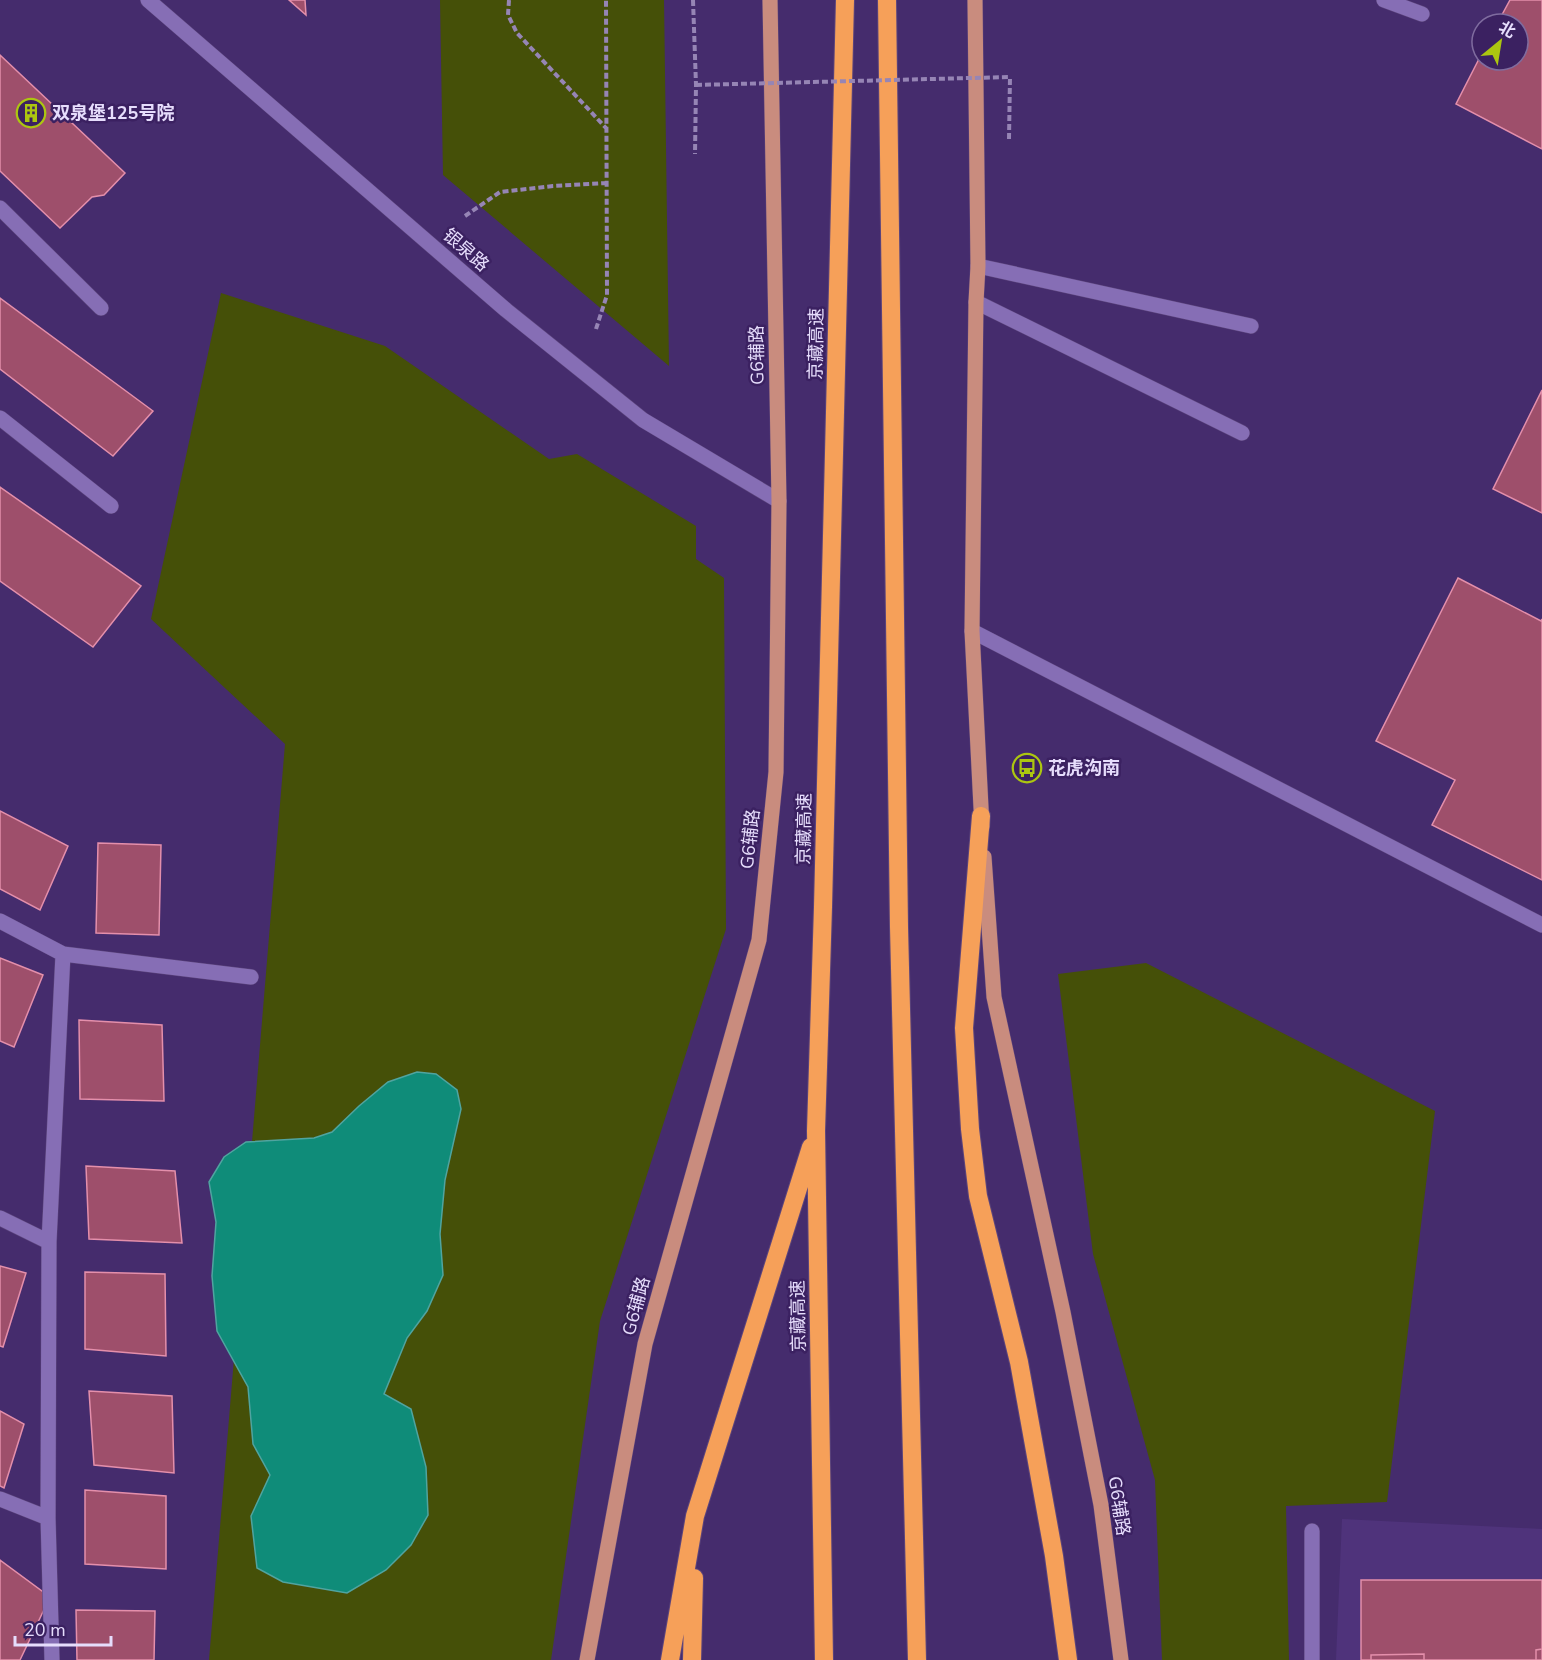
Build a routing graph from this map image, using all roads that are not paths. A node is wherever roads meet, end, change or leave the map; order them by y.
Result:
1 (148, 0) edge
2 (770, 0) edge
3 (845, 0) edge
4 (886, 0) edge
5 (975, 0) edge
6 (1384, 0) edge
7 (1422, 14) dead end
8 (0, 208) edge
9 (978, 266) junction
10 (976, 302) junction
11 (101, 308) dead end
12 (1251, 326) dead end
13 (0, 418) edge
14 (1242, 433) dead end
15 (779, 501) junction
16 (111, 506) dead end
17 (972, 631) junction
18 (981, 816) junction
19 (0, 921) edge
20 (1542, 925) edge
21 (63, 954) junction
22 (251, 977) dead end
23 (816, 1131) junction
24 (0, 1218) edge
25 (49, 1242) junction
26 (0, 1499) edge
27 (695, 1516) junction
28 (48, 1518) junction
29 (1312, 1532) dead end
30 (52, 1660) edge
31 (587, 1660) edge
32 (670, 1660) edge
33 (692, 1660) edge
34 (824, 1660) edge
35 (917, 1660) edge
36 (1068, 1660) edge
37 (1121, 1660) edge
38 (1312, 1660) edge

1 - 15 street, 银泉路
2 - 15 main road, G6辅路
3 - 23 highway, 京藏高速
4 - 35 highway
5 - 9 main road, G6辅路
6 - 7 street
8 - 11 street
9 - 10 main road, G6辅路
9 - 12 street
10 - 14 street
10 - 17 main road, G6辅路
13 - 16 street
15 - 31 main road, G6辅路
17 - 18 main road, G6辅路
17 - 20 street
18 - 36 highway
18 - 37 main road, G6辅路
19 - 21 street
21 - 22 street
21 - 25 street
23 - 27 highway
23 - 34 highway, 京藏高速
24 - 25 street
25 - 28 street
26 - 28 street
27 - 32 highway
27 - 33 highway
28 - 30 street
29 - 38 street

